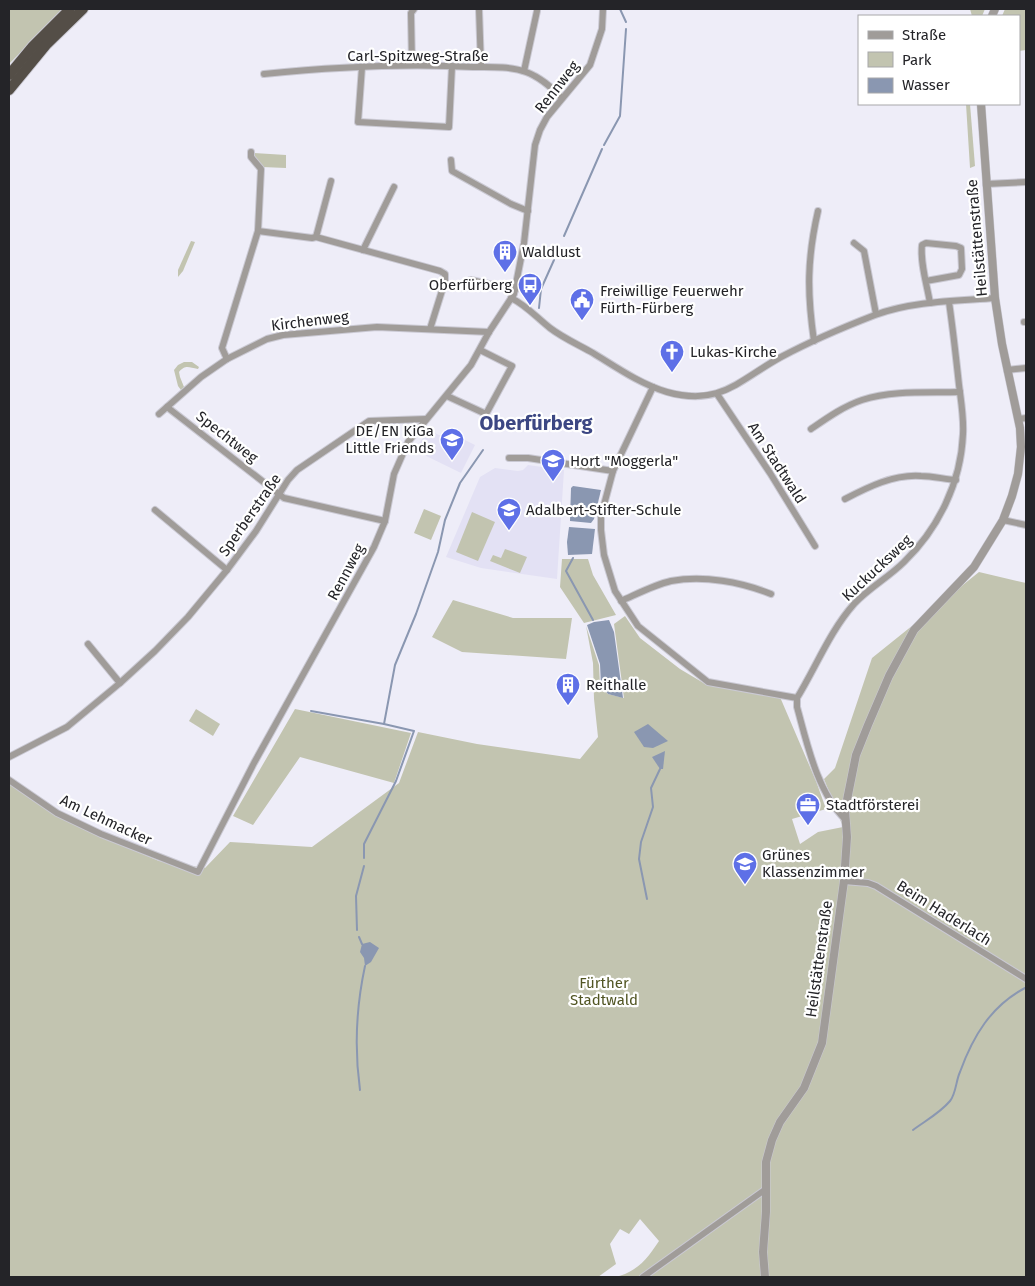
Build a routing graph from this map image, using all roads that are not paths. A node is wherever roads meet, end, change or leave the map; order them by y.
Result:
1 (70, 9) edge
2 (83, 9) edge
3 (414, 9) edge
4 (479, 9) edge
5 (603, 9) edge
6 (537, 11) dead end
7 (412, 66) junction
8 (452, 66) junction
9 (362, 67) junction
10 (481, 67) junction
11 (20, 68) junction
12 (524, 71) junction
13 (9, 74) edge
14 (264, 74) dead end
15 (9, 90) edge
16 (562, 98) junction
17 (981, 105) edge
18 (251, 152) dead end
19 (451, 160) dead end
20 (332, 181) dead end
21 (1026, 182) edge
22 (986, 184) junction
23 (394, 187) dead end
24 (528, 211) junction
25 (818, 212) dead end
26 (258, 232) junction
27 (316, 238) junction
28 (854, 244) dead end
29 (363, 250) junction
30 (471, 280) dead end
31 (926, 281) junction
32 (515, 290) junction
33 (512, 298) junction
34 (995, 298) junction
35 (949, 302) junction
36 (930, 303) junction
37 (876, 314) junction
38 (430, 329) junction
39 (489, 332) junction
40 (814, 341) junction
41 (480, 350) junction
42 (226, 359) junction
43 (1026, 368) edge
44 (1007, 370) junction
45 (653, 387) junction
46 (960, 392) junction
47 (717, 394) junction
48 (447, 396) junction
49 (167, 407) junction
50 (159, 414) dead end
51 (426, 419) junction
52 (1022, 419) edge
53 (811, 428) dead end
54 (509, 458) dead end
55 (1023, 467) edge
56 (613, 471) junction
57 (956, 480) junction
58 (279, 495) junction
59 (845, 499) dead end
60 (155, 510) dead end
61 (1002, 520) junction
62 (384, 521) junction
63 (1026, 524) edge
64 (815, 546) dead end
65 (227, 570) junction
66 (770, 594) dead end
67 (621, 601) junction
68 (88, 644) dead end
69 (120, 683) junction
70 (797, 698) junction
71 (9, 758) edge
72 (9, 780) edge
73 (845, 819) junction
74 (198, 872) joint
75 (844, 881) junction
76 (1026, 979) edge
77 (766, 1189) junction
78 (642, 1277) edge
79 (765, 1277) edge

1 - 11 highway
2 - 11 highway
3 - 7 street
4 - 10 street
5 - 16 street, Rennweg
6 - 12 street
7 - 8 street, Carl-Spitzweg-Straße
7 - 9 street, Carl-Spitzweg-Straße
8 - 9 street
8 - 10 street, Carl-Spitzweg-Straße
9 - 14 street, Carl-Spitzweg-Straße
10 - 12 street, Carl-Spitzweg-Straße
11 - 13 highway
11 - 15 highway
12 - 16 street, Carl-Spitzweg-Straße
16 - 24 street, Rennweg
17 - 22 street, Heilstättenstraße
18 - 26 street
19 - 24 street
20 - 27 street
21 - 22 street
22 - 34 street, Heilstättenstraße
23 - 29 street
24 - 32 street, Rennweg
25 - 40 street
26 - 27 street
26 - 42 street
27 - 29 street
28 - 37 street
29 - 38 street
30 - 32 street
31 - 31 street
31 - 36 street
32 - 33 street, Rennweg
33 - 39 street, Rennweg
33 - 45 street
34 - 35 street
34 - 44 street, Heilstättenstraße
35 - 36 street
35 - 46 street, Kuckucksweg
36 - 37 street
37 - 40 street
38 - 39 street, Kirchenweg
38 - 42 street, Kirchenweg
39 - 41 street, Rennweg
40 - 47 street
41 - 48 street, Rennweg
41 - 48 street
42 - 49 street, Kirchenweg
43 - 44 street
44 - 52 street, Heilstättenstraße
45 - 47 street
45 - 56 street
46 - 53 street
46 - 57 street, Kuckucksweg
47 - 64 street, Am Stadtwald
48 - 51 street, Rennweg
49 - 50 street, Kirchenweg
49 - 58 street, Spechtweg
51 - 58 street, Sperberstraße
51 - 62 street, Rennweg
52 - 55 street, Heilstättenstraße
54 - 56 street
55 - 61 street, Heilstättenstraße
56 - 67 street
57 - 59 street
57 - 70 street, Kuckucksweg
58 - 62 street, Spechtweg
58 - 65 street, Sperberstraße
60 - 65 street, Sperberstraße
61 - 63 street
61 - 73 street, Heilstättenstraße
62 - 74 street, Rennweg
65 - 69 street, Sperberstraße
66 - 67 street
67 - 70 street
68 - 69 street
69 - 71 street, Sperberstraße
70 - 73 street
72 - 74 street, Am Lehmacker
73 - 75 street, Heilstättenstraße
75 - 76 street, Beim Haderlach
75 - 77 street, Heilstättenstraße
77 - 78 street
77 - 79 street, Heilstättenstraße

